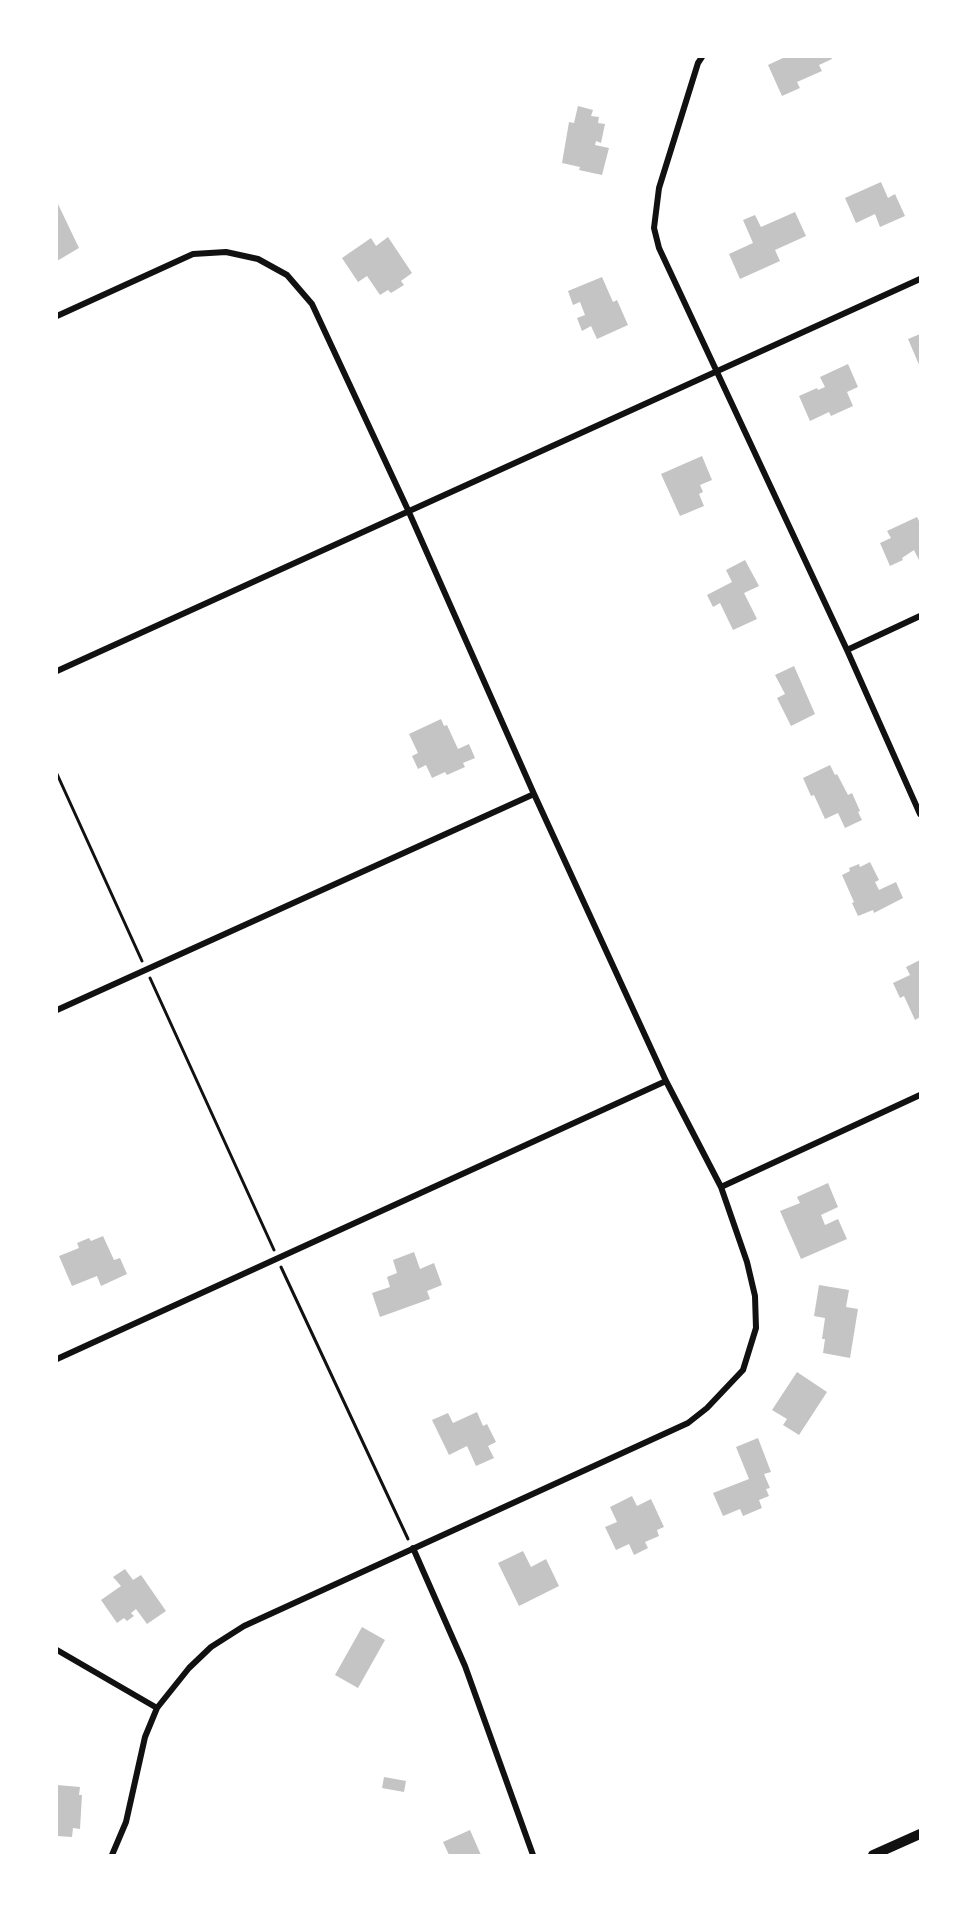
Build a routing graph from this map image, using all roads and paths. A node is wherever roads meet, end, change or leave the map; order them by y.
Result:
1 (702, 57) edge
2 (920, 279) edge
3 (57, 316) edge
4 (716, 371) junction
5 (408, 510) junction
6 (920, 616) edge
7 (847, 650) junction
8 (57, 671) edge
9 (57, 774) edge
10 (534, 794) junction
11 (920, 814) edge
12 (146, 970) junction
13 (57, 1010) edge
14 (666, 1081) junction
15 (920, 1095) edge
16 (721, 1187) junction
17 (277, 1259) junction
18 (57, 1359) edge
19 (413, 1548) junction
20 (57, 1650) edge
21 (157, 1708) junction
22 (920, 1834) edge
23 (112, 1855) edge
24 (533, 1855) edge
25 (873, 1855) edge

1 - 4 street
2 - 4 street
3 - 5 street
4 - 5 street
4 - 7 street
5 - 8 street
5 - 10 street
6 - 7 street
7 - 11 street
9 - 12 path
10 - 12 street
10 - 14 street
12 - 13 street
12 - 17 path
14 - 16 street
14 - 17 street
15 - 16 street
16 - 19 street
17 - 18 street
17 - 19 path
19 - 21 street
19 - 24 street
20 - 21 street
21 - 23 street
22 - 25 street

